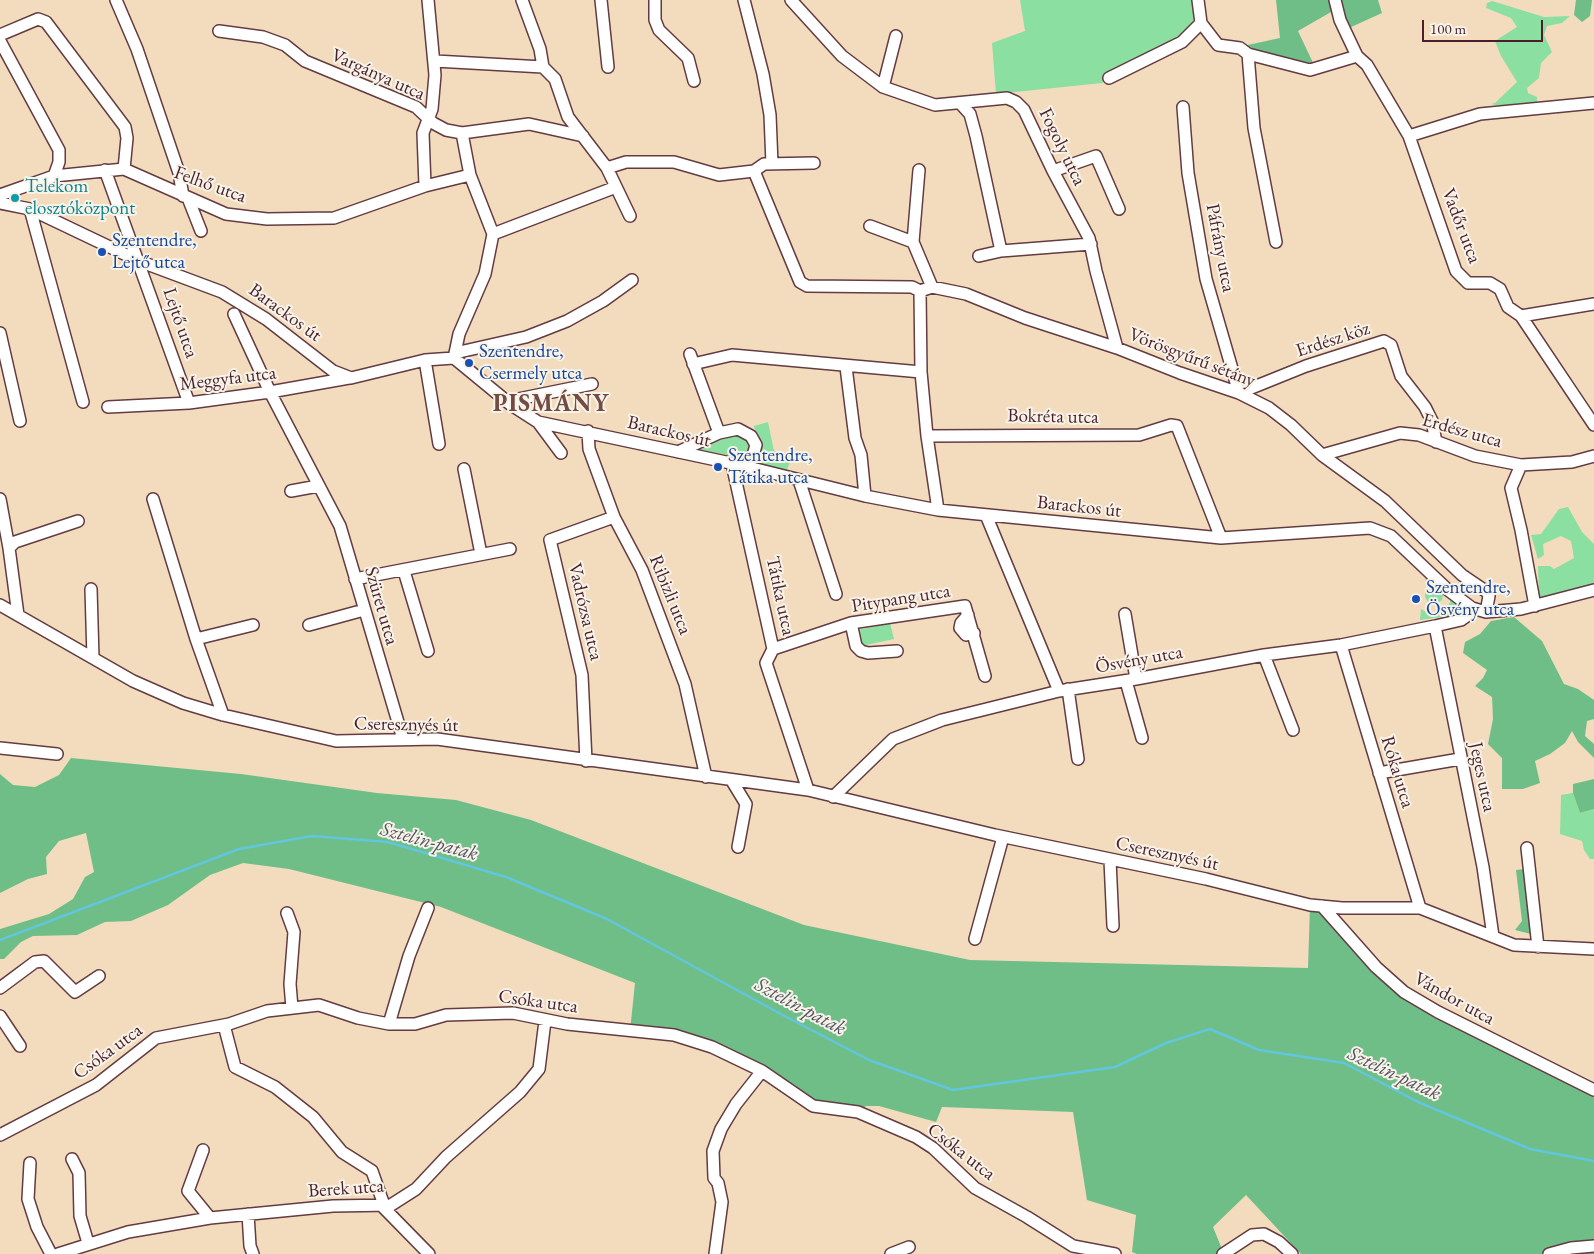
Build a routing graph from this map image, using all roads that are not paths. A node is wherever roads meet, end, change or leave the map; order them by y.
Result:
1 (116, 0) edge
2 (428, 0) edge
3 (522, 0) edge
4 (601, 0) edge
5 (655, 0) edge
6 (744, 0) edge
7 (791, 0) edge
8 (1198, 0) edge
9 (1335, 0) edge
10 (1201, 23) junction
11 (219, 31) dead end
12 (0, 34) edge
13 (896, 36) dead end
14 (0, 41) edge
15 (1248, 54) junction
16 (1357, 56) junction
17 (435, 61) junction
18 (543, 67) junction
19 (608, 67) dead end
20 (1109, 78) dead end
21 (694, 81) dead end
22 (883, 87) junction
23 (960, 103) junction
24 (1594, 103) edge
25 (1183, 107) dead end
26 (427, 119) junction
27 (462, 133) junction
28 (584, 136) junction
29 (1408, 136) junction
30 (814, 163) dead end
31 (772, 164) junction
32 (607, 168) junction
33 (124, 169) junction
34 (104, 170) junction
35 (919, 170) dead end
36 (754, 171) junction
37 (1052, 171) junction
38 (470, 175) junction
39 (54, 176) junction
40 (425, 186) junction
41 (616, 187) junction
42 (0, 195) edge
43 (186, 197) junction
44 (0, 203) edge
45 (30, 209) junction
46 (1119, 209) dead end
47 (630, 216) dead end
48 (870, 226) dead end
49 (201, 231) dead end
50 (493, 234) junction
51 (914, 242) junction
52 (1276, 242) dead end
53 (1091, 244) junction
54 (1002, 252) junction
55 (979, 256) dead end
56 (139, 261) junction
57 (632, 280) dead end
58 (932, 287) junction
59 (920, 291) junction
60 (1594, 304) edge
61 (234, 314) dead end
62 (1521, 316) junction
63 (0, 333) edge
64 (1117, 348) junction
65 (454, 355) junction
66 (425, 360) junction
67 (846, 366) junction
68 (921, 372) junction
69 (351, 378) junction
70 (592, 384) dead end
71 (270, 392) junction
72 (1239, 392) junction
73 (83, 402) dead end
74 (189, 403) junction
75 (510, 404) junction
76 (108, 407) dead end
77 (20, 421) dead end
78 (538, 422) junction
79 (1594, 425) edge
80 (588, 431) junction
81 (719, 433) junction
82 (927, 436) junction
83 (1436, 442) junction
84 (439, 444) dead end
85 (678, 452) junction
86 (561, 453) dead end
87 (1322, 455) junction
88 (1594, 456) edge
89 (736, 465) junction
90 (1521, 465) junction
91 (464, 469) dead end
92 (799, 480) junction
93 (318, 486) junction
94 (290, 491) dead end
95 (865, 496) junction
96 (153, 499) dead end
97 (0, 500) edge
98 (938, 510) junction
99 (986, 515) junction
100 (614, 517) junction
101 (78, 521) dead end
102 (1221, 538) junction
103 (9, 548) junction
104 (510, 549) dead end
105 (481, 554) junction
106 (404, 571) junction
107 (355, 579) junction
108 (91, 589) dead end
109 (1594, 590) edge
110 (836, 594) dead end
111 (0, 605) edge
112 (1535, 606) junction
113 (1472, 608) junction
114 (364, 610) junction
115 (1486, 612) junction
116 (1125, 614) dead end
117 (18, 615) junction
118 (851, 623) junction
119 (253, 625) dead end
120 (309, 625) dead end
121 (1435, 626) junction
122 (196, 639) junction
123 (1341, 645) junction
124 (773, 649) junction
125 (428, 651) dead end
126 (897, 651) dead end
127 (1264, 655) junction
128 (93, 658) junction
129 (985, 676) dead end
130 (1131, 680) junction
131 (1064, 690) junction
132 (223, 715) junction
133 (1293, 730) dead end
134 (1142, 738) dead end
135 (403, 739) junction
136 (0, 748) edge
137 (57, 754) dead end
138 (1078, 759) dead end
139 (1460, 759) junction
140 (586, 761) junction
141 (1379, 773) junction
142 (706, 777) junction
143 (732, 781) junction
144 (808, 790) junction
145 (833, 797) junction
146 (1003, 837) junction
147 (738, 847) dead end
148 (1527, 848) dead end
149 (1110, 860) junction
150 (1322, 906) junction
151 (428, 908) dead end
152 (1420, 908) junction
153 (287, 913) dead end
154 (1113, 926) dead end
155 (1493, 936) junction
156 (975, 939) dead end
157 (1538, 947) junction
158 (1594, 949) edge
159 (99, 976) dead end
160 (0, 988) edge
161 (292, 1008) junction
162 (1, 1018) edge
163 (545, 1021) junction
164 (389, 1024) junction
165 (224, 1025) junction
166 (20, 1046) dead end
167 (762, 1071) junction
168 (1594, 1090) edge
169 (0, 1136) edge
170 (203, 1150) dead end
171 (72, 1159) dead end
172 (30, 1163) dead end
173 (382, 1205) junction
174 (248, 1214) junction
175 (210, 1218) junction
176 (88, 1243) junction
177 (1594, 1246) edge
178 (909, 1247) dead end
179 (76, 1251) edge
180 (51, 1254) edge
181 (58, 1254) edge
182 (253, 1254) edge
183 (429, 1254) edge
184 (715, 1254) edge
185 (891, 1254) edge
186 (1115, 1254) edge
187 (1223, 1254) edge
188 (1292, 1254) edge
189 (1549, 1254) edge

1 - 43 street
2 - 17 street
3 - 18 street
4 - 19 street
5 - 21 street
6 - 31 street
7 - 22 street, Fogoly utca
8 - 10 street
9 - 16 street, Vadőr utca
10 - 15 street
10 - 20 street
11 - 26 street, Vargánya utca
12 - 33 street
13 - 22 street
14 - 39 street
15 - 16 street
15 - 52 street
16 - 29 street, Vadőr utca
17 - 18 street
17 - 26 street
18 - 28 street
22 - 23 street, Fogoly utca
23 - 37 street, Fogoly utca
23 - 54 street
24 - 29 street
25 - 72 street, Páfrány utca
26 - 27 street, Vargánya utca
26 - 40 street
27 - 28 street, Vargánya utca
27 - 38 street
28 - 32 street
29 - 62 street, Vadőr utca
30 - 31 street
31 - 36 street
32 - 36 street
32 - 41 street
33 - 34 street, Felhő utca
33 - 43 street, Felhő utca
34 - 39 street, Felhő utca
34 - 56 street, Lejtő utca
35 - 51 street
36 - 59 street
37 - 46 street
37 - 53 street, Fogoly utca
38 - 40 street, Felhő utca
38 - 50 street
39 - 42 street, Felhő utca
40 - 43 street, Felhő utca
41 - 47 street
41 - 50 street
43 - 49 street
44 - 45 street, Barackos út
45 - 56 street, Barackos út
45 - 73 street
48 - 51 street
50 - 65 street
51 - 58 street
53 - 54 street
53 - 64 street, Fogoly utca
54 - 55 street
56 - 69 street, Barackos út
56 - 74 street, Lejtő utca
57 - 65 street
58 - 59 street
58 - 64 street, Vörösgyűrű sétány
59 - 68 street
60 - 62 street
61 - 71 street, Szüret utca
62 - 79 street, Vadőr utca
63 - 77 street
64 - 72 street, Vörösgyűrű sétány
65 - 66 street
65 - 75 street, Barackos út
66 - 69 street
66 - 84 street
67 - 68 street
67 - 81 street
67 - 95 street
68 - 82 street
69 - 71 street, Meggyfa utca
70 - 75 street
71 - 74 street, Meggyfa utca
71 - 93 street, Szüret utca
72 - 83 street, Erdész köz
72 - 87 street, Vörösgyűrű sétány
74 - 76 street, Meggyfa utca
75 - 78 street, Barackos út
78 - 80 street, Barackos út
78 - 86 street, Barackos út
80 - 85 street, Barackos út
80 - 100 street, Ribizli utca
81 - 85 street
81 - 89 street
82 - 98 street
82 - 102 street, Bokréta utca
83 - 87 street, Erdész utca
83 - 90 street, Erdész utca
85 - 89 street, Barackos út
87 - 115 street, Vörösgyűrű sétány
88 - 90 street, Erdész utca
89 - 92 street, Barackos út
89 - 124 street, Tátika utca
90 - 112 street
91 - 105 street
92 - 95 street, Barackos út
92 - 110 street
93 - 94 street
93 - 107 street, Szüret utca
95 - 98 street, Barackos út
96 - 122 street
97 - 103 street
98 - 99 street, Barackos út
99 - 102 street, Barackos út
99 - 131 street
100 - 140 street, Vadrózsa utca
100 - 142 street, Ribizli utca
101 - 103 street
102 - 113 street, Barackos út
103 - 117 street
104 - 105 street
105 - 106 street
106 - 107 street
106 - 125 street
107 - 114 street, Szüret utca
108 - 128 street
109 - 112 street, Barackos út
111 - 117 street, Cseresznyés út
112 - 115 street, Barackos út
113 - 115 street, Barackos út
113 - 121 street, Ösvény utca
114 - 120 street
114 - 135 street, Szüret utca
116 - 130 street
117 - 128 street, Cseresznyés út
118 - 124 street, Pitypang utca
118 - 126 street
118 - 129 street, Pitypang utca
119 - 122 street
121 - 123 street, Ösvény utca
121 - 139 street, Jeges utca
122 - 132 street
123 - 127 street, Ösvény utca
123 - 141 street, Róka utca
124 - 144 street, Tátika utca
127 - 130 street, Ösvény utca
127 - 133 street
128 - 132 street, Cseresznyés út
130 - 131 street, Ösvény utca
130 - 134 street
131 - 138 street
131 - 145 street, Ösvény utca
132 - 135 street, Cseresznyés út
135 - 140 street, Cseresznyés út
136 - 137 street
139 - 141 street
139 - 155 street, Jeges utca
140 - 142 street, Cseresznyés út
141 - 152 street, Róka utca
142 - 143 street, Cseresznyés út
143 - 144 street, Cseresznyés út
143 - 147 street
144 - 145 street, Cseresznyés út
145 - 146 street, Cseresznyés út
146 - 149 street, Cseresznyés út
146 - 156 street
148 - 157 street
149 - 150 street, Cseresznyés út
149 - 154 street
150 - 152 street, Cseresznyés út
150 - 168 street, Vándor utca
151 - 164 street
152 - 155 street, Cseresznyés út
153 - 161 street
155 - 157 street, Cseresznyés út
157 - 158 street, Cseresznyés út
159 - 160 street
161 - 164 street, Csóka utca
161 - 165 street, Csóka utca
162 - 166 street
163 - 164 street, Csóka utca
163 - 167 street, Csóka utca
163 - 173 street, Berek utca
165 - 169 street, Csóka utca
165 - 173 street
167 - 184 street
167 - 186 street, Csóka utca
170 - 175 street
171 - 176 street
172 - 180 street
173 - 174 street, Berek utca
173 - 183 street
174 - 175 street, Berek utca
174 - 182 street
175 - 176 street, Berek utca
176 - 179 street, Berek utca
177 - 189 street
178 - 185 street
179 - 181 street, Berek utca
187 - 188 street

